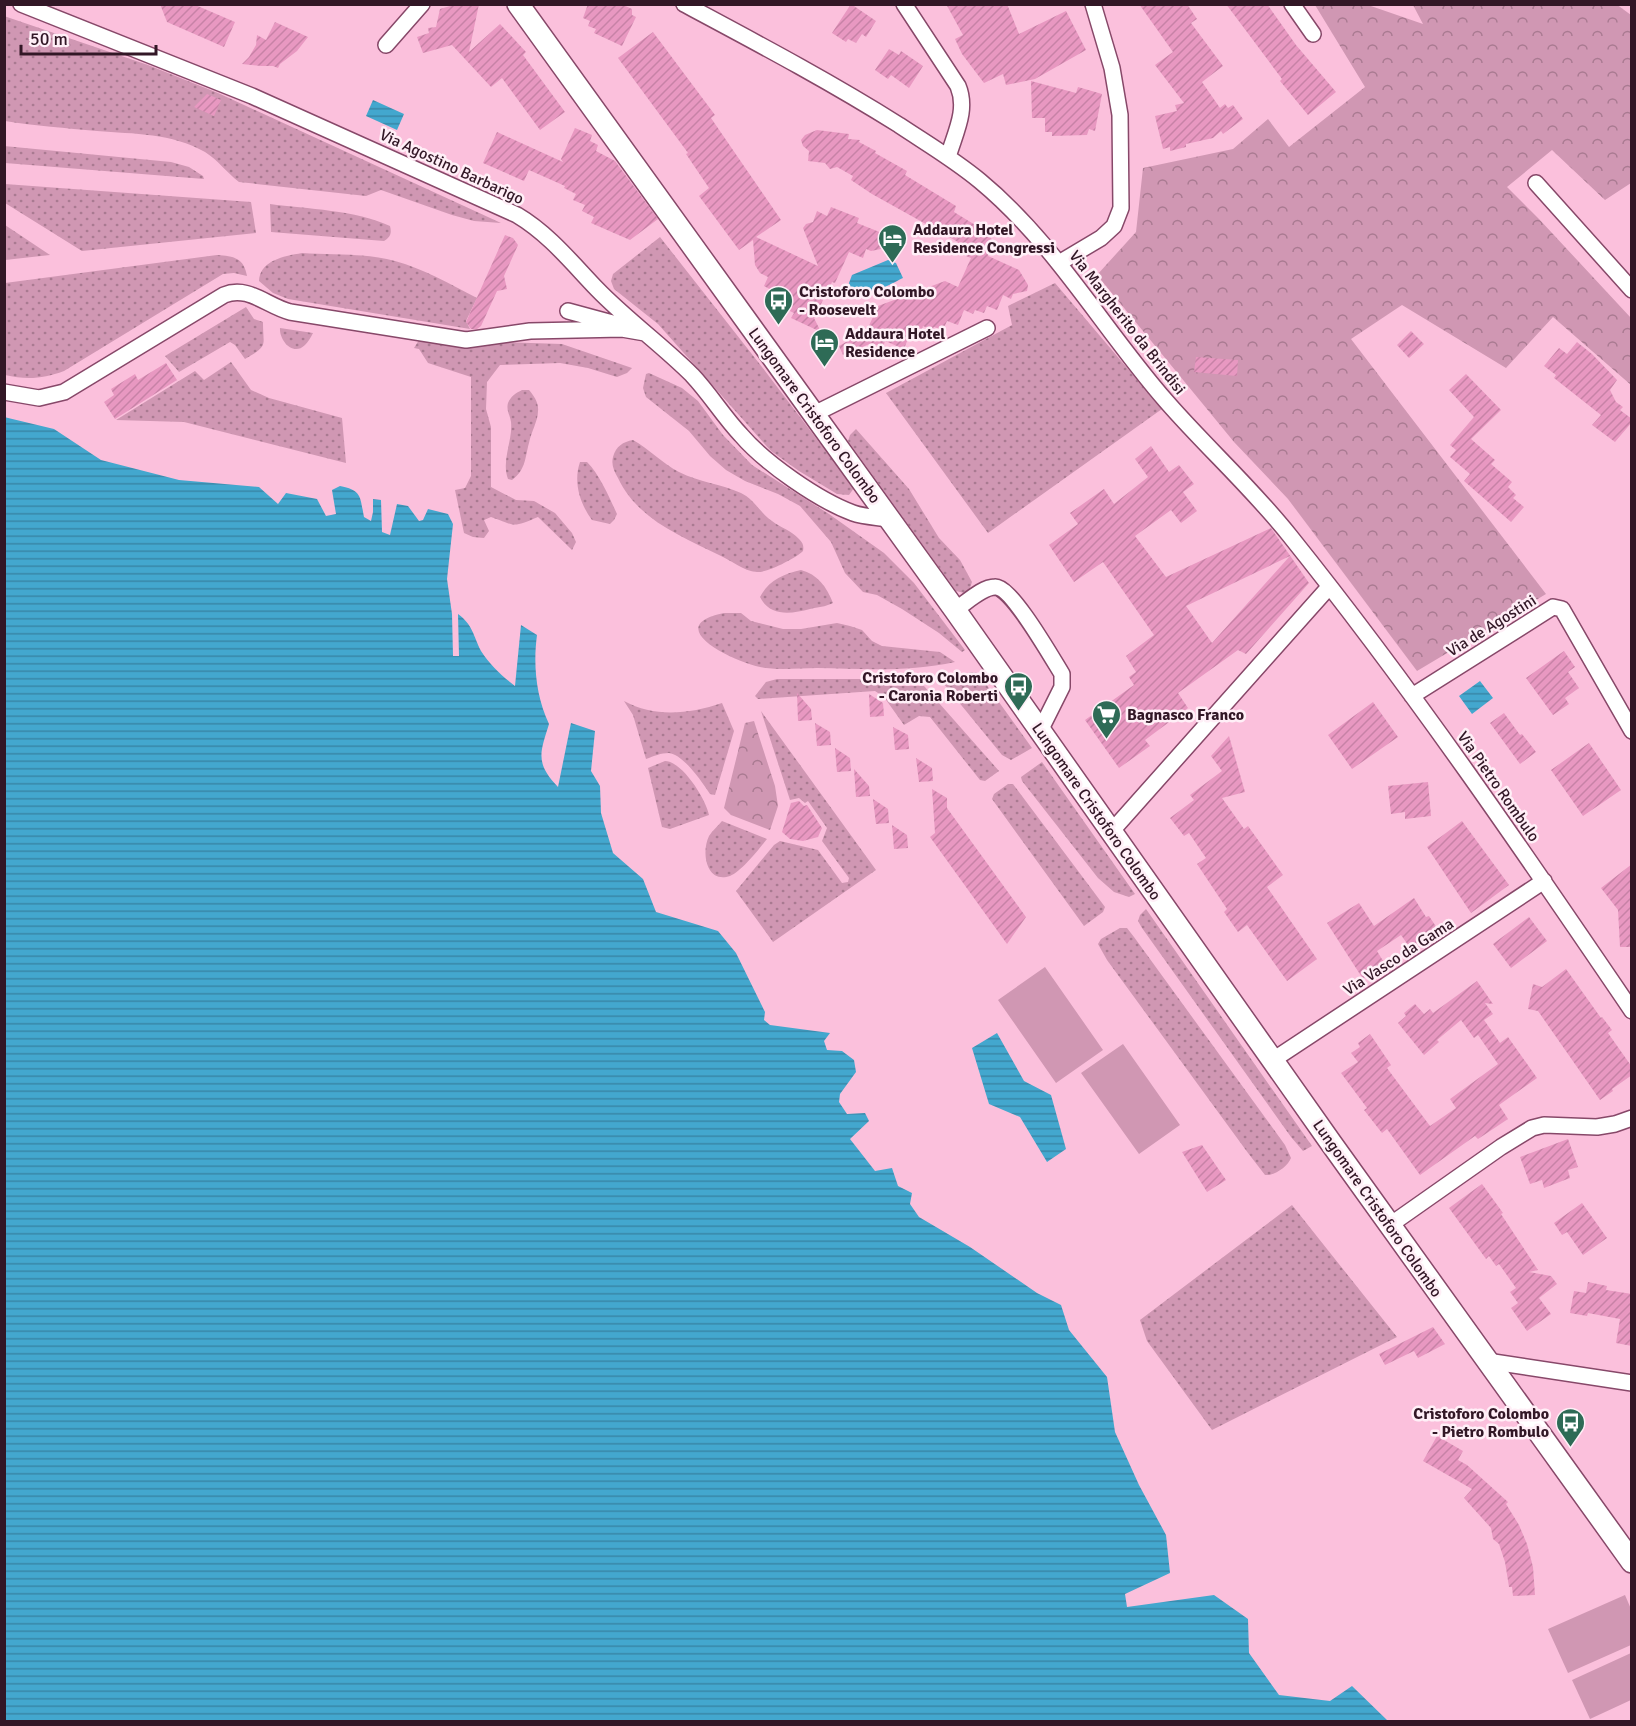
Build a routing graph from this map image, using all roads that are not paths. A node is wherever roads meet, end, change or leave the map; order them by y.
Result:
1 (21, 4) edge
2 (422, 4) edge
3 (518, 4) edge
4 (684, 4) edge
5 (904, 4) edge
6 (1094, 4) edge
7 (1292, 4) edge
8 (1313, 34) dead end
9 (386, 45) dead end
10 (948, 157) junction
11 (1536, 183) dead end
12 (1059, 263) junction
13 (1632, 290) edge
14 (568, 311) dead end
15 (987, 328) dead end
16 (645, 333) junction
17 (4, 392) edge
18 (814, 414) junction
19 (889, 519) junction
20 (1329, 587) junction
21 (955, 610) junction
22 (1412, 696) junction
23 (1040, 731) junction
24 (1632, 731) edge
25 (1111, 832) junction
26 (1544, 881) junction
27 (1632, 1011) edge
28 (1273, 1060) junction
29 (1632, 1118) edge
30 (1390, 1225) junction
31 (1487, 1361) junction
32 (1632, 1383) edge
33 (1632, 1562) edge

1 - 16 street, Via Agostino Barbarigo
2 - 9 street
3 - 18 main road, Lungomare Cristoforo Colombo
4 - 10 street, Via Margherito da Brindisi
5 - 10 street
6 - 12 street
7 - 8 street
10 - 12 street, Via Margherito da Brindisi
11 - 13 street
12 - 20 street, Via Margherito da Brindisi
14 - 16 street
15 - 18 street
16 - 17 street
16 - 19 street, Via Agostino Barbarigo
18 - 19 main road, Lungomare Cristoforo Colombo
19 - 21 main road, Lungomare Cristoforo Colombo
20 - 22 street, Via Pietro Rombulo
20 - 25 street
21 - 23 main road, Lungomare Cristoforo Colombo
21 - 23 street
22 - 24 street, Via de Agostini
22 - 26 street, Via Pietro Rombulo
23 - 25 main road, Lungomare Cristoforo Colombo
25 - 28 main road, Lungomare Cristoforo Colombo
26 - 27 street, Via Pietro Rombulo
26 - 28 street, Via Vasco da Gama
28 - 30 main road, Lungomare Cristoforo Colombo
29 - 30 street
30 - 31 main road, Lungomare Cristoforo Colombo
31 - 32 street
31 - 33 main road, Lungomare Cristoforo Colombo

